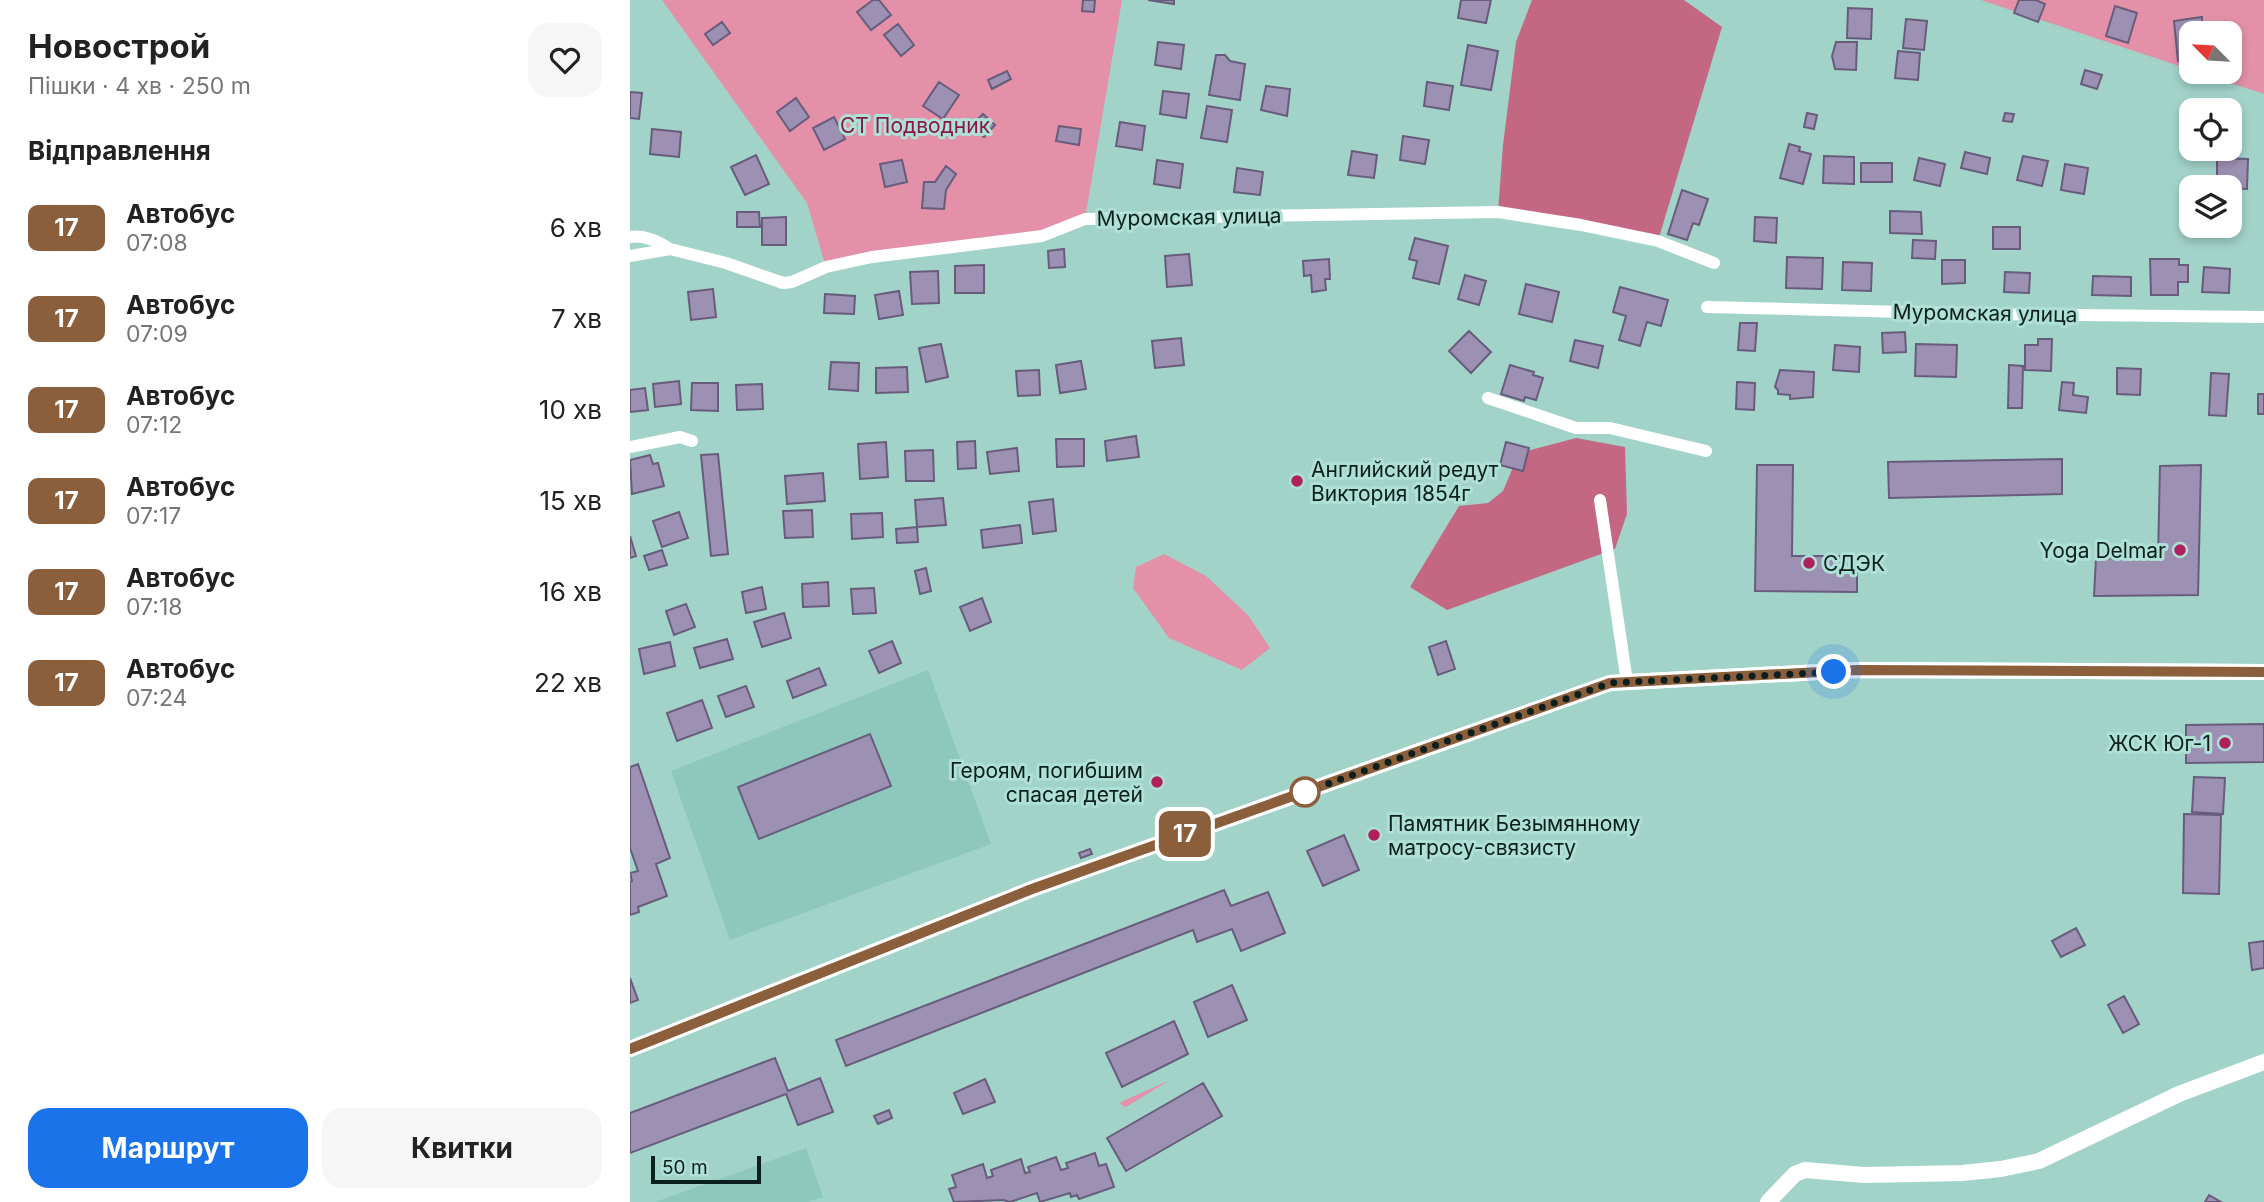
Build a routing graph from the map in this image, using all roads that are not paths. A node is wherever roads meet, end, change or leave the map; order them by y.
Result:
1 (630, 237) edge
2 (670, 249) junction
3 (630, 256) edge
4 (1714, 263) dead end
5 (1707, 307) dead end
6 (2264, 317) edge
7 (1488, 398) dead end
8 (692, 441) dead end
9 (630, 447) edge
10 (1706, 451) dead end
11 (1600, 500) dead end
12 (2264, 672) edge
13 (1627, 682) junction
14 (630, 1049) edge
15 (2264, 1062) edge
16 (1768, 1202) edge

1 - 2 street
2 - 3 street, Муромская улица
2 - 4 street, Муромская улица
5 - 6 street, Муромская улица
7 - 10 street
8 - 9 street
11 - 13 street
12 - 13 main road
13 - 14 main road
15 - 16 main road

